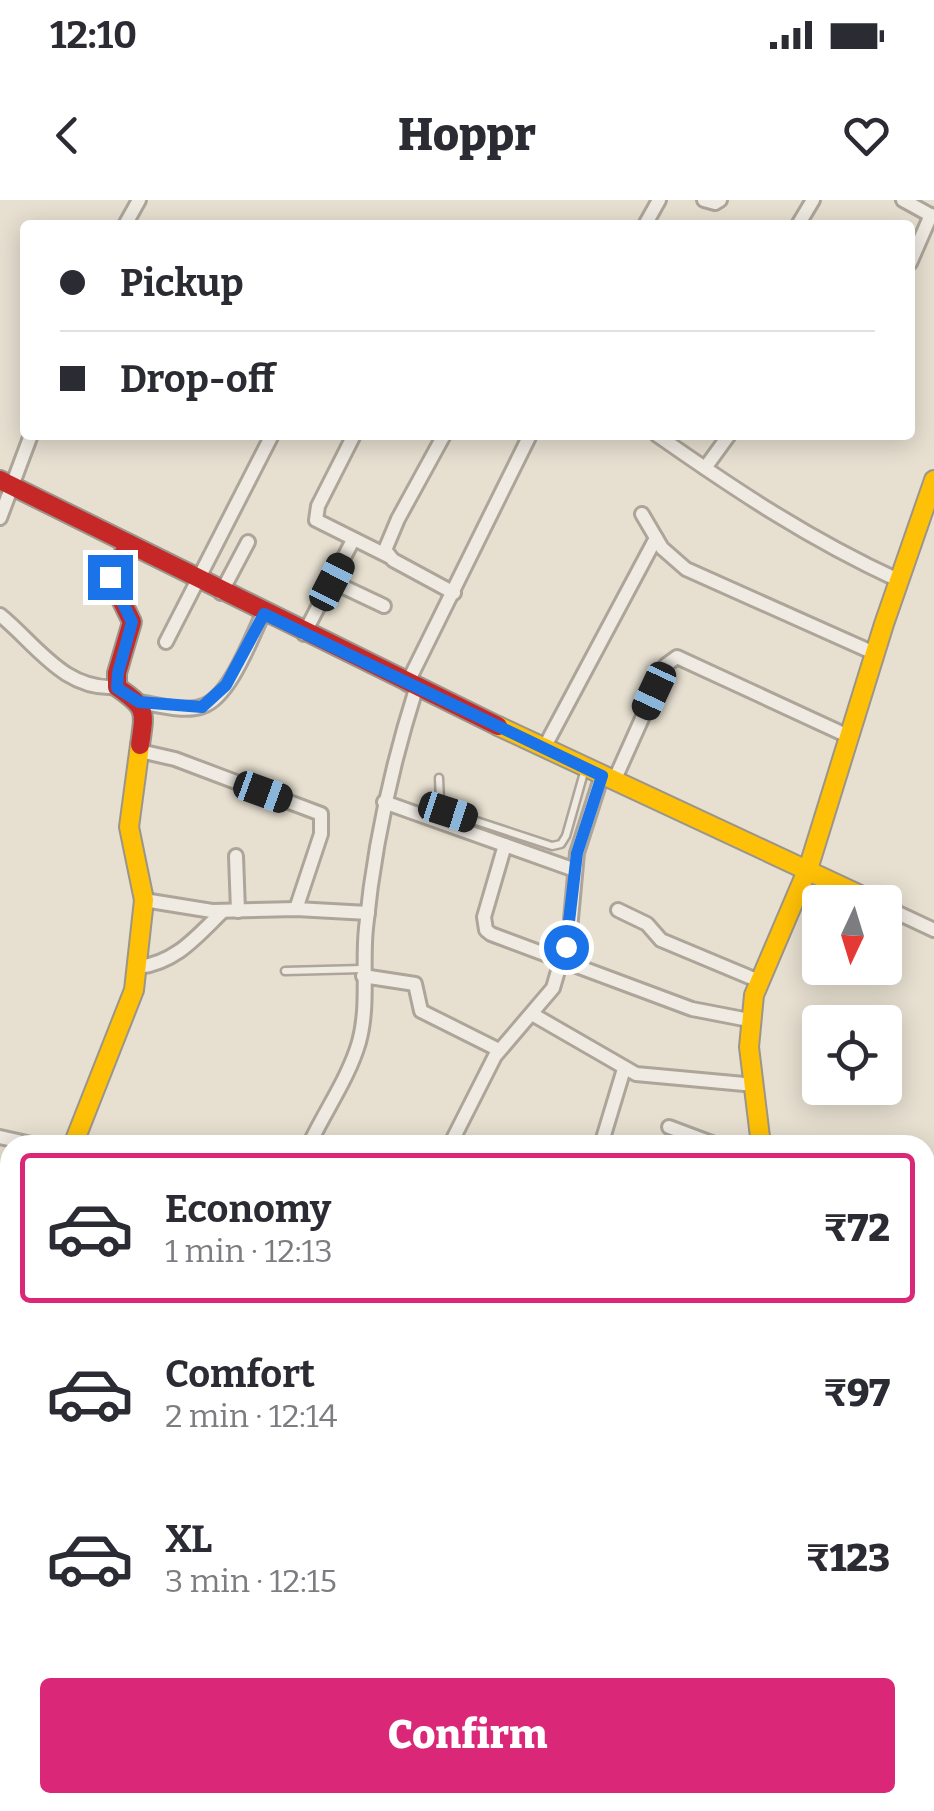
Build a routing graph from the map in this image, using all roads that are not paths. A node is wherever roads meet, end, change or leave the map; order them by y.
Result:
1 (704, 200) edge
2 (720, 200) edge
3 (903, 200) edge
4 (932, 216) edge
5 (915, 252) edge
6 (27, 440) edge
7 (269, 440) edge
8 (351, 440) edge
9 (441, 440) edge
10 (528, 440) edge
11 (664, 440) edge
12 (725, 440) edge
13 (705, 468) junction
14 (934, 480) edge
15 (5, 483) edge
16 (642, 514) dead end
17 (0, 518) edge
18 (656, 538) junction
19 (353, 540) junction
20 (248, 542) dead end
21 (129, 544) junction
22 (388, 556) junction
23 (898, 580) junction
24 (198, 581) junction
25 (332, 582) junction
26 (222, 593) junction
27 (454, 593) junction
28 (384, 606) dead end
29 (264, 614) junction
30 (0, 615) edge
31 (304, 634) junction
32 (166, 642) dead end
33 (874, 653) junction
34 (412, 687) junction
35 (117, 688) junction
36 (139, 702) junction
37 (848, 736) junction
38 (544, 748) junction
39 (140, 752) junction
40 (601, 775) junction
41 (438, 778) dead end
42 (384, 802) junction
43 (505, 845) junction
44 (236, 856) dead end
45 (575, 870) junction
46 (807, 871) junction
47 (838, 885) edge
48 (144, 900) junction
49 (296, 910) junction
50 (618, 910) dead end
51 (223, 911) junction
52 (238, 911) junction
53 (368, 913) junction
54 (902, 915) edge
55 (934, 930) edge
56 (562, 963) junction
57 (139, 968) junction
58 (285, 971) dead end
59 (364, 973) junction
60 (758, 981) junction
61 (532, 1014) junction
62 (749, 1020) junction
63 (499, 1050) junction
64 (624, 1069) junction
65 (754, 1085) junction
66 (669, 1128) dead end
67 (77, 1135) edge
68 (314, 1135) edge
69 (455, 1135) edge
70 (603, 1135) edge
71 (689, 1135) edge
72 (759, 1135) edge

1 - 2 street
3 - 4 street
4 - 5 street
6 - 15 street
7 - 24 street
8 - 19 street
9 - 22 street
10 - 27 street
11 - 13 street
12 - 13 street
13 - 23 street
14 - 23 street
15 - 17 street
15 - 21 street
16 - 18 street
18 - 33 street
18 - 38 street
19 - 22 street
19 - 25 street
20 - 26 street
21 - 24 street
21 - 35 street
22 - 27 street
23 - 33 street
24 - 26 street
24 - 32 street
25 - 28 street
25 - 31 street
26 - 29 street
27 - 34 street
29 - 31 street
29 - 36 street
30 - 35 street
31 - 34 street
33 - 37 street
34 - 38 street
34 - 42 street
35 - 36 street
36 - 39 street
37 - 40 street
37 - 46 street
38 - 40 street
39 - 48 street
39 - 49 street
40 - 41 lane
40 - 45 street
40 - 46 street
42 - 43 street
42 - 53 street
43 - 45 street
43 - 56 street
44 - 52 street
45 - 56 street
46 - 47 street
46 - 60 street
48 - 51 street
48 - 57 street
49 - 52 street
49 - 53 street
50 - 60 street
51 - 52 street
51 - 57 street
53 - 59 street
54 - 55 street
56 - 61 street
56 - 62 street
57 - 67 street
58 - 59 lane
59 - 63 street
59 - 68 street
60 - 62 street
61 - 63 street
61 - 64 street
62 - 65 street
63 - 69 street
64 - 65 street
64 - 70 street
65 - 72 street
66 - 71 street

